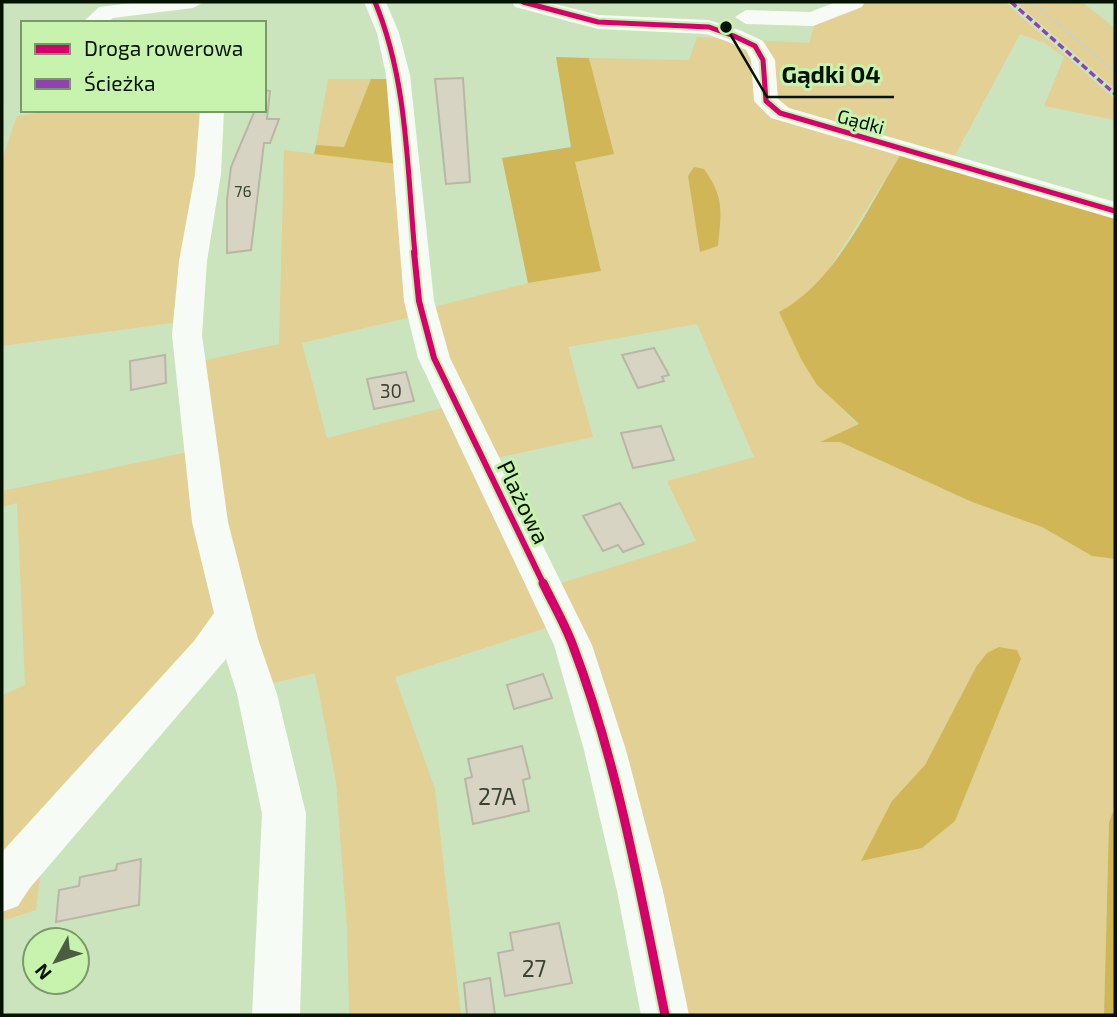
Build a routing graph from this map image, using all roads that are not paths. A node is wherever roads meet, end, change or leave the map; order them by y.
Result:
1 (194, 2) edge
2 (202, 2) edge
3 (375, 2) edge
4 (523, 2) edge
5 (854, 2) edge
6 (750, 9) edge
7 (597, 12) edge
8 (96, 21) edge
9 (201, 21) edge
10 (709, 27) junction
11 (212, 112) edge
12 (1115, 211) edge
13 (233, 616) junction
14 (2, 890) edge
15 (276, 1015) edge
16 (665, 1015) edge

1 - 8 street
2 - 9 street
3 - 16 street, Plażowa
4 - 7 street, Gądki
5 - 6 street
6 - 10 street
7 - 10 street, Gądki
10 - 12 street, Gądki
11 - 13 street
13 - 14 street
13 - 15 street

